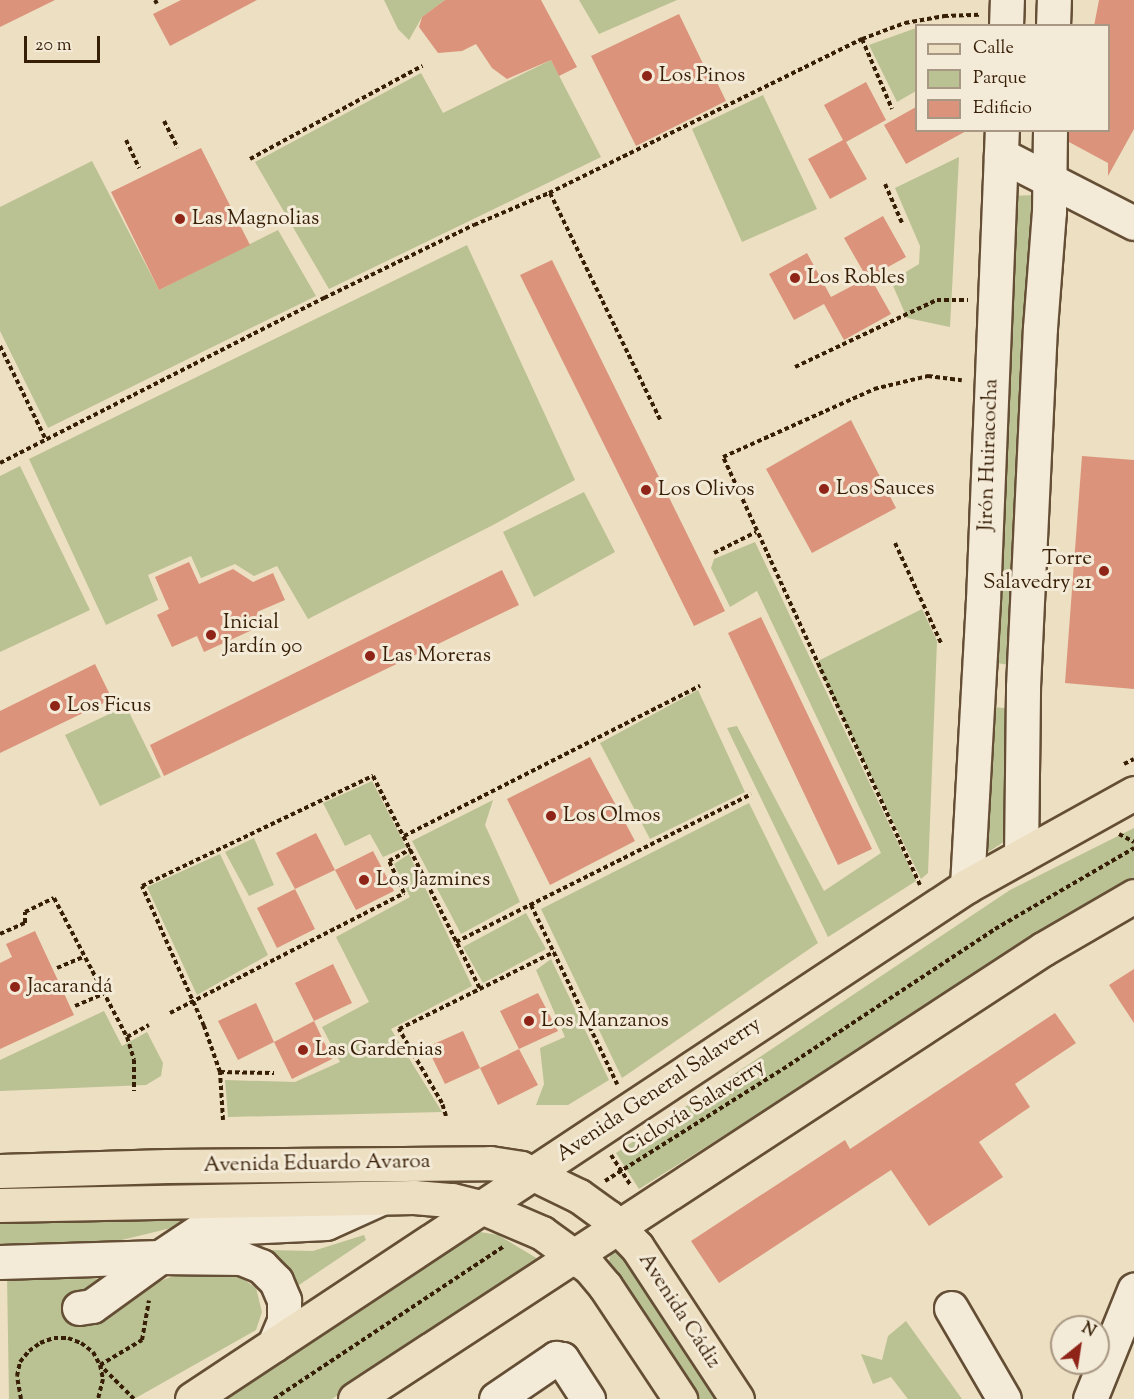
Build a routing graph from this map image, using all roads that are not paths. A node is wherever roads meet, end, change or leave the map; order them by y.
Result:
1 (1054, 0) edge
2 (1053, 24) edge
3 (1050, 132) edge
4 (1001, 143) edge
5 (1048, 181) junction
6 (1131, 215) edge
7 (979, 684) junction
8 (1023, 687) junction
9 (1134, 793) edge
10 (1021, 856) junction
11 (967, 886) junction
12 (1134, 896) edge
13 (168, 1166) junction
14 (0, 1171) edge
15 (535, 1173) junction
16 (381, 1198) junction
17 (167, 1202) junction
18 (0, 1205) edge
19 (484, 1208) junction
20 (617, 1226) junction
21 (574, 1254) junction
22 (160, 1257) junction
23 (0, 1262) edge
24 (1134, 1290) edge
25 (79, 1308) dead end
26 (951, 1308) dead end
27 (274, 1345) junction
28 (504, 1397) edge
29 (192, 1399) edge
30 (355, 1399) edge
31 (588, 1399) edge
32 (680, 1399) edge
33 (737, 1399) edge
34 (1004, 1399) edge
35 (1090, 1399) edge

1 - 2 street
3 - 5 street, Jirón Huiracocha
4 - 5 street
4 - 7 street, Jirón Huiracocha
5 - 6 street
5 - 8 street, Jirón Huiracocha
7 - 8 street
7 - 11 street, Jirón Huiracocha
8 - 10 street, Jirón Huiracocha
9 - 10 main road, Avenida General Salaverry
10 - 11 main road, Avenida General Salaverry
11 - 15 main road, Avenida General Salaverry
12 - 20 main road
13 - 14 main road, Avenida Eduardo Avaroa
13 - 15 main road, Avenida Eduardo Avaroa
13 - 17 main road
15 - 19 main road, Avenida General Salaverry
15 - 20 main road, Avenida Eduardo Avaroa
16 - 17 main road, Avenida Eduardo Avaroa
16 - 19 main road, Avenida Eduardo Avaroa
16 - 22 street
17 - 18 main road, Avenida Eduardo Avaroa
19 - 21 main road, Avenida Eduardo Avaroa
19 - 27 main road, Avenida General Salaverry
20 - 21 main road
20 - 33 main road, Avenida Cádiz
21 - 30 main road
21 - 32 main road
22 - 23 street
22 - 25 street
22 - 27 street
24 - 35 street
26 - 34 street
27 - 29 main road, Avenida General Salaverry
28 - 31 street

